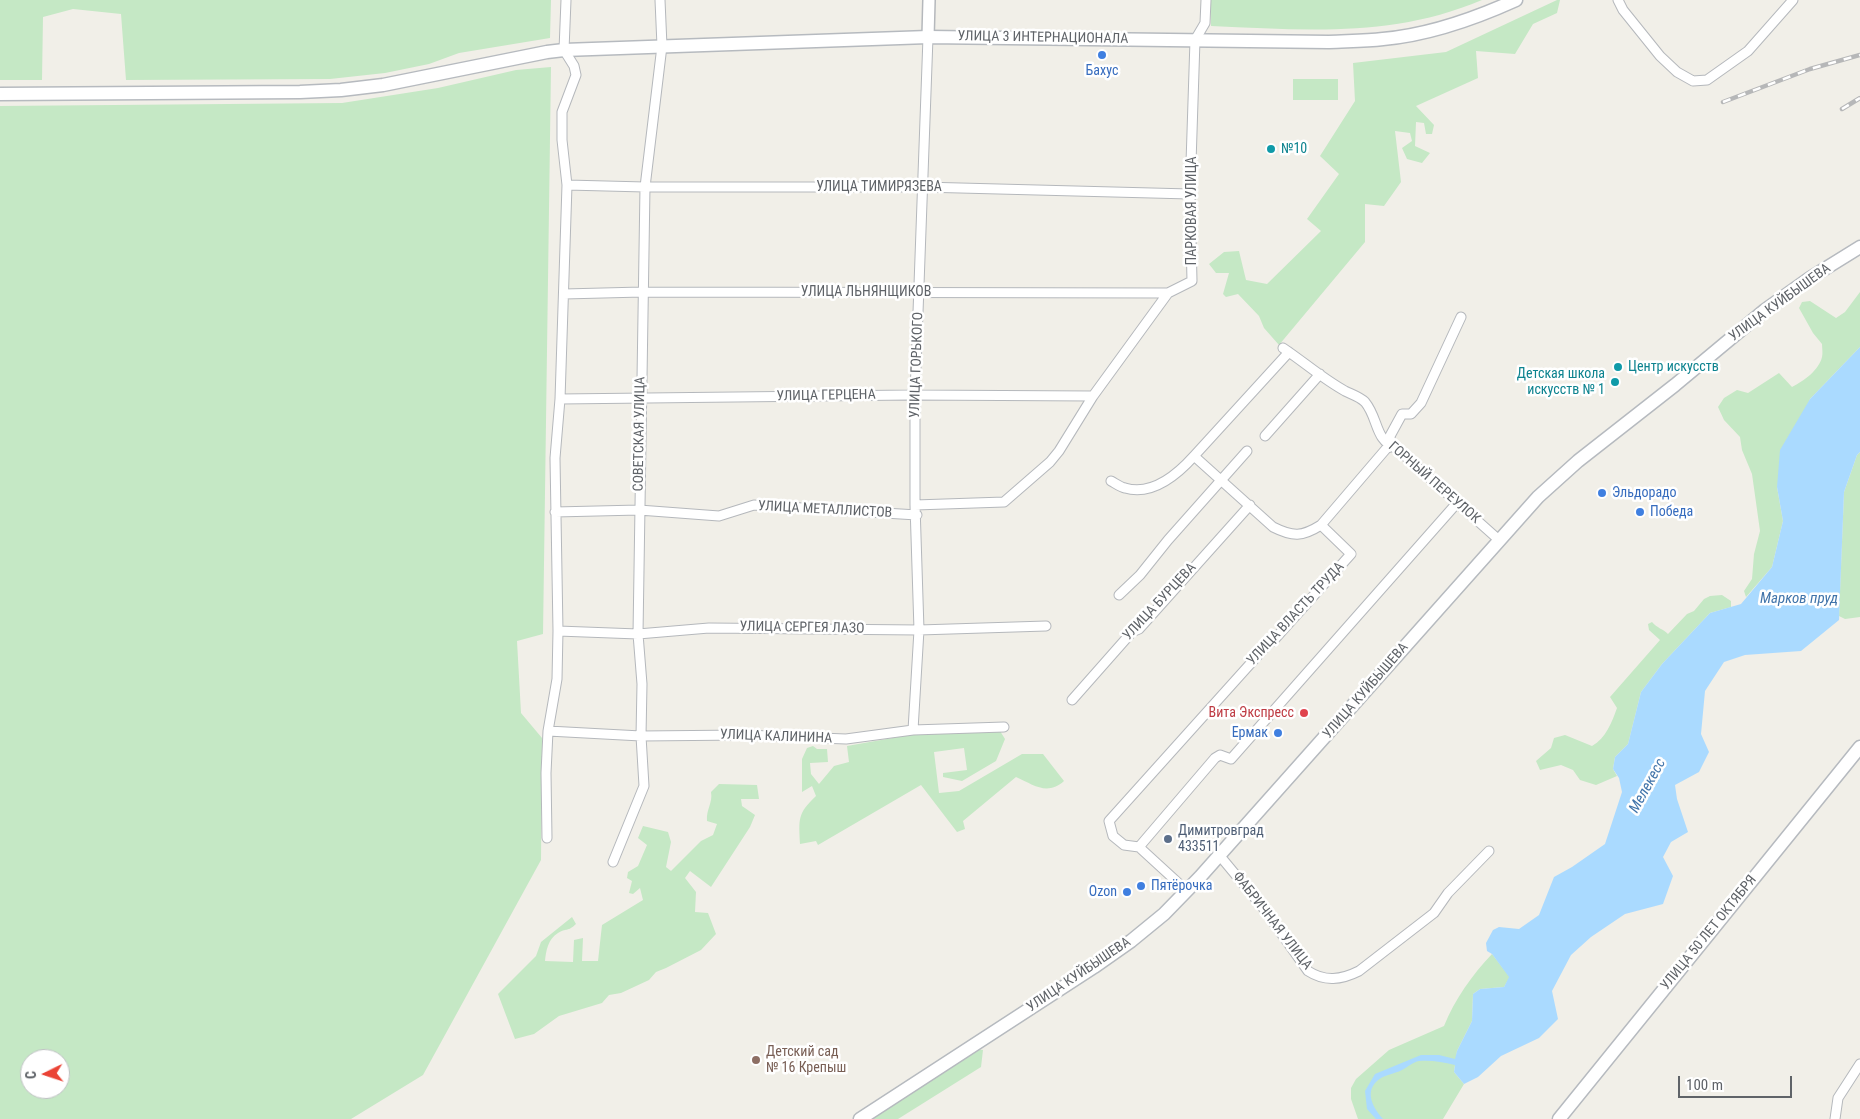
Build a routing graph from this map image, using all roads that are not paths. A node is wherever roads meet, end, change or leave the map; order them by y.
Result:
1 (566, 0) edge
2 (660, 0) edge
3 (929, 0) edge
4 (1206, 0) edge
5 (1516, 0) edge
6 (1618, 0) edge
7 (1793, 0) edge
8 (928, 37) junction
9 (1195, 40) junction
10 (662, 46) junction
11 (564, 50) junction
12 (0, 94) edge
13 (567, 185) junction
14 (646, 187) junction
15 (922, 187) junction
16 (1190, 194) junction
17 (1860, 247) edge
18 (642, 292) junction
19 (920, 292) junction
20 (1168, 293) junction
21 (564, 294) junction
22 (1461, 317) dead end
23 (1320, 374) junction
24 (915, 395) junction
25 (1093, 396) junction
26 (642, 397) junction
27 (560, 399) junction
28 (1265, 436) dead end
29 (1391, 446) junction
30 (1247, 451) dead end
31 (1194, 456) junction
32 (1111, 480) dead end
33 (1221, 480) junction
34 (1457, 503) junction
35 (915, 504) junction
36 (1250, 505) junction
37 (639, 510) junction
38 (556, 512) junction
39 (917, 515) junction
40 (1321, 524) junction
41 (1499, 540) junction
42 (1120, 595) dead end
43 (1046, 626) dead end
44 (919, 630) junction
45 (558, 631) junction
46 (638, 634) junction
47 (1072, 700) dead end
48 (1004, 726) dead end
49 (913, 730) junction
50 (548, 731) junction
51 (640, 736) junction
52 (1860, 747) edge
53 (547, 838) dead end
54 (1139, 847) junction
55 (1489, 850) dead end
56 (1220, 856) junction
57 (612, 862) dead end
58 (1187, 891) junction
59 (1860, 1064) edge
60 (860, 1119) edge
61 (1559, 1119) edge
62 (1835, 1119) edge

1 - 11 street
2 - 10 street, СОВЕТСКАЯ УЛИЦА
3 - 8 street, УЛИЦА ГОРЬКОГО
4 - 9 street, ПАРКОВАЯ УЛИЦА
5 - 9 main road, УЛИЦА 3 ИНТЕРНАЦИОНАЛА
6 - 7 street
8 - 9 main road, УЛИЦА 3 ИНТЕРНАЦИОНАЛА
8 - 10 main road, УЛИЦА 3 ИНТЕРНАЦИОНАЛА
8 - 15 street, УЛИЦА ГОРЬКОГО
9 - 16 street, ПАРКОВАЯ УЛИЦА
10 - 11 main road, УЛИЦА 3 ИНТЕРНАЦИОНАЛА
10 - 14 street, СОВЕТСКАЯ УЛИЦА
11 - 12 main road, УЛИЦА 3 ИНТЕРНАЦИОНАЛА
11 - 13 street
13 - 14 street, УЛИЦА ТИМИРЯЗЕВА
13 - 21 street
14 - 15 street, УЛИЦА ТИМИРЯЗЕВА
14 - 18 street, СОВЕТСКАЯ УЛИЦА
15 - 16 street, УЛИЦА ТИМИРЯЗЕВА
15 - 19 street, УЛИЦА ГОРЬКОГО
16 - 20 street, ПАРКОВАЯ УЛИЦА
17 - 41 main road, УЛИЦА КУЙБЫШЕВА
18 - 19 street, УЛИЦА ЛЬНЯНЩИКОВ
18 - 21 street, УЛИЦА ЛЬНЯНЩИКОВ
18 - 26 street, СОВЕТСКАЯ УЛИЦА
19 - 20 street, УЛИЦА ЛЬНЯНЩИКОВ
19 - 24 street, УЛИЦА ГОРЬКОГО
20 - 25 street, ПАРКОВАЯ УЛИЦА
21 - 27 street
22 - 29 street
23 - 28 street
23 - 29 street, ГОРНЫЙ ПЕРЕУЛОК
23 - 31 street, ГОРНЫЙ ПЕРЕУЛОК
24 - 25 street, УЛИЦА ГЕРЦЕНА
24 - 26 street, УЛИЦА ГЕРЦЕНА
24 - 35 street, УЛИЦА ГОРЬКОГО
25 - 35 street, ПАРКОВАЯ УЛИЦА
26 - 27 street, УЛИЦА ГЕРЦЕНА
26 - 37 street, СОВЕТСКАЯ УЛИЦА
27 - 38 street
29 - 34 street, ГОРНЫЙ ПЕРЕУЛОК
29 - 40 street
30 - 33 street
31 - 32 street
31 - 33 street
33 - 36 street
33 - 42 street
34 - 41 street, ГОРНЫЙ ПЕРЕУЛОК
34 - 54 street
35 - 39 street, УЛИЦА ГОРЬКОГО
36 - 40 street
36 - 47 street, УЛИЦА БУРЦЕВА
37 - 38 street, УЛИЦА МЕТАЛЛИСТОВ
37 - 39 street, УЛИЦА МЕТАЛЛИСТОВ
37 - 46 street, СОВЕТСКАЯ УЛИЦА
38 - 45 street
39 - 44 street, УЛИЦА ГОРЬКОГО
40 - 54 street, УЛИЦА ВЛАСТЬ ТРУДА
41 - 56 main road, УЛИЦА КУЙБЫШЕВА
43 - 44 street, УЛИЦА СЕРГЕЯ ЛАЗО
44 - 46 street, УЛИЦА СЕРГЕЯ ЛАЗО
44 - 49 street, УЛИЦА ГОРЬКОГО
45 - 46 street, УЛИЦА СЕРГЕЯ ЛАЗО
45 - 50 street
46 - 51 street, СОВЕТСКАЯ УЛИЦА
48 - 49 street, УЛИЦА КАЛИНИНА
49 - 51 street, УЛИЦА КАЛИНИНА
50 - 51 street, УЛИЦА КАЛИНИНА
50 - 53 street
51 - 57 street, СОВЕТСКАЯ УЛИЦА
52 - 61 main road, УЛИЦА 50 ЛЕТ ОКТЯБРЯ
54 - 58 street
55 - 56 street, ФАБРИЧНАЯ УЛИЦА
56 - 58 main road, УЛИЦА КУЙБЫШЕВА
58 - 60 main road, УЛИЦА КУЙБЫШЕВА
59 - 62 street

